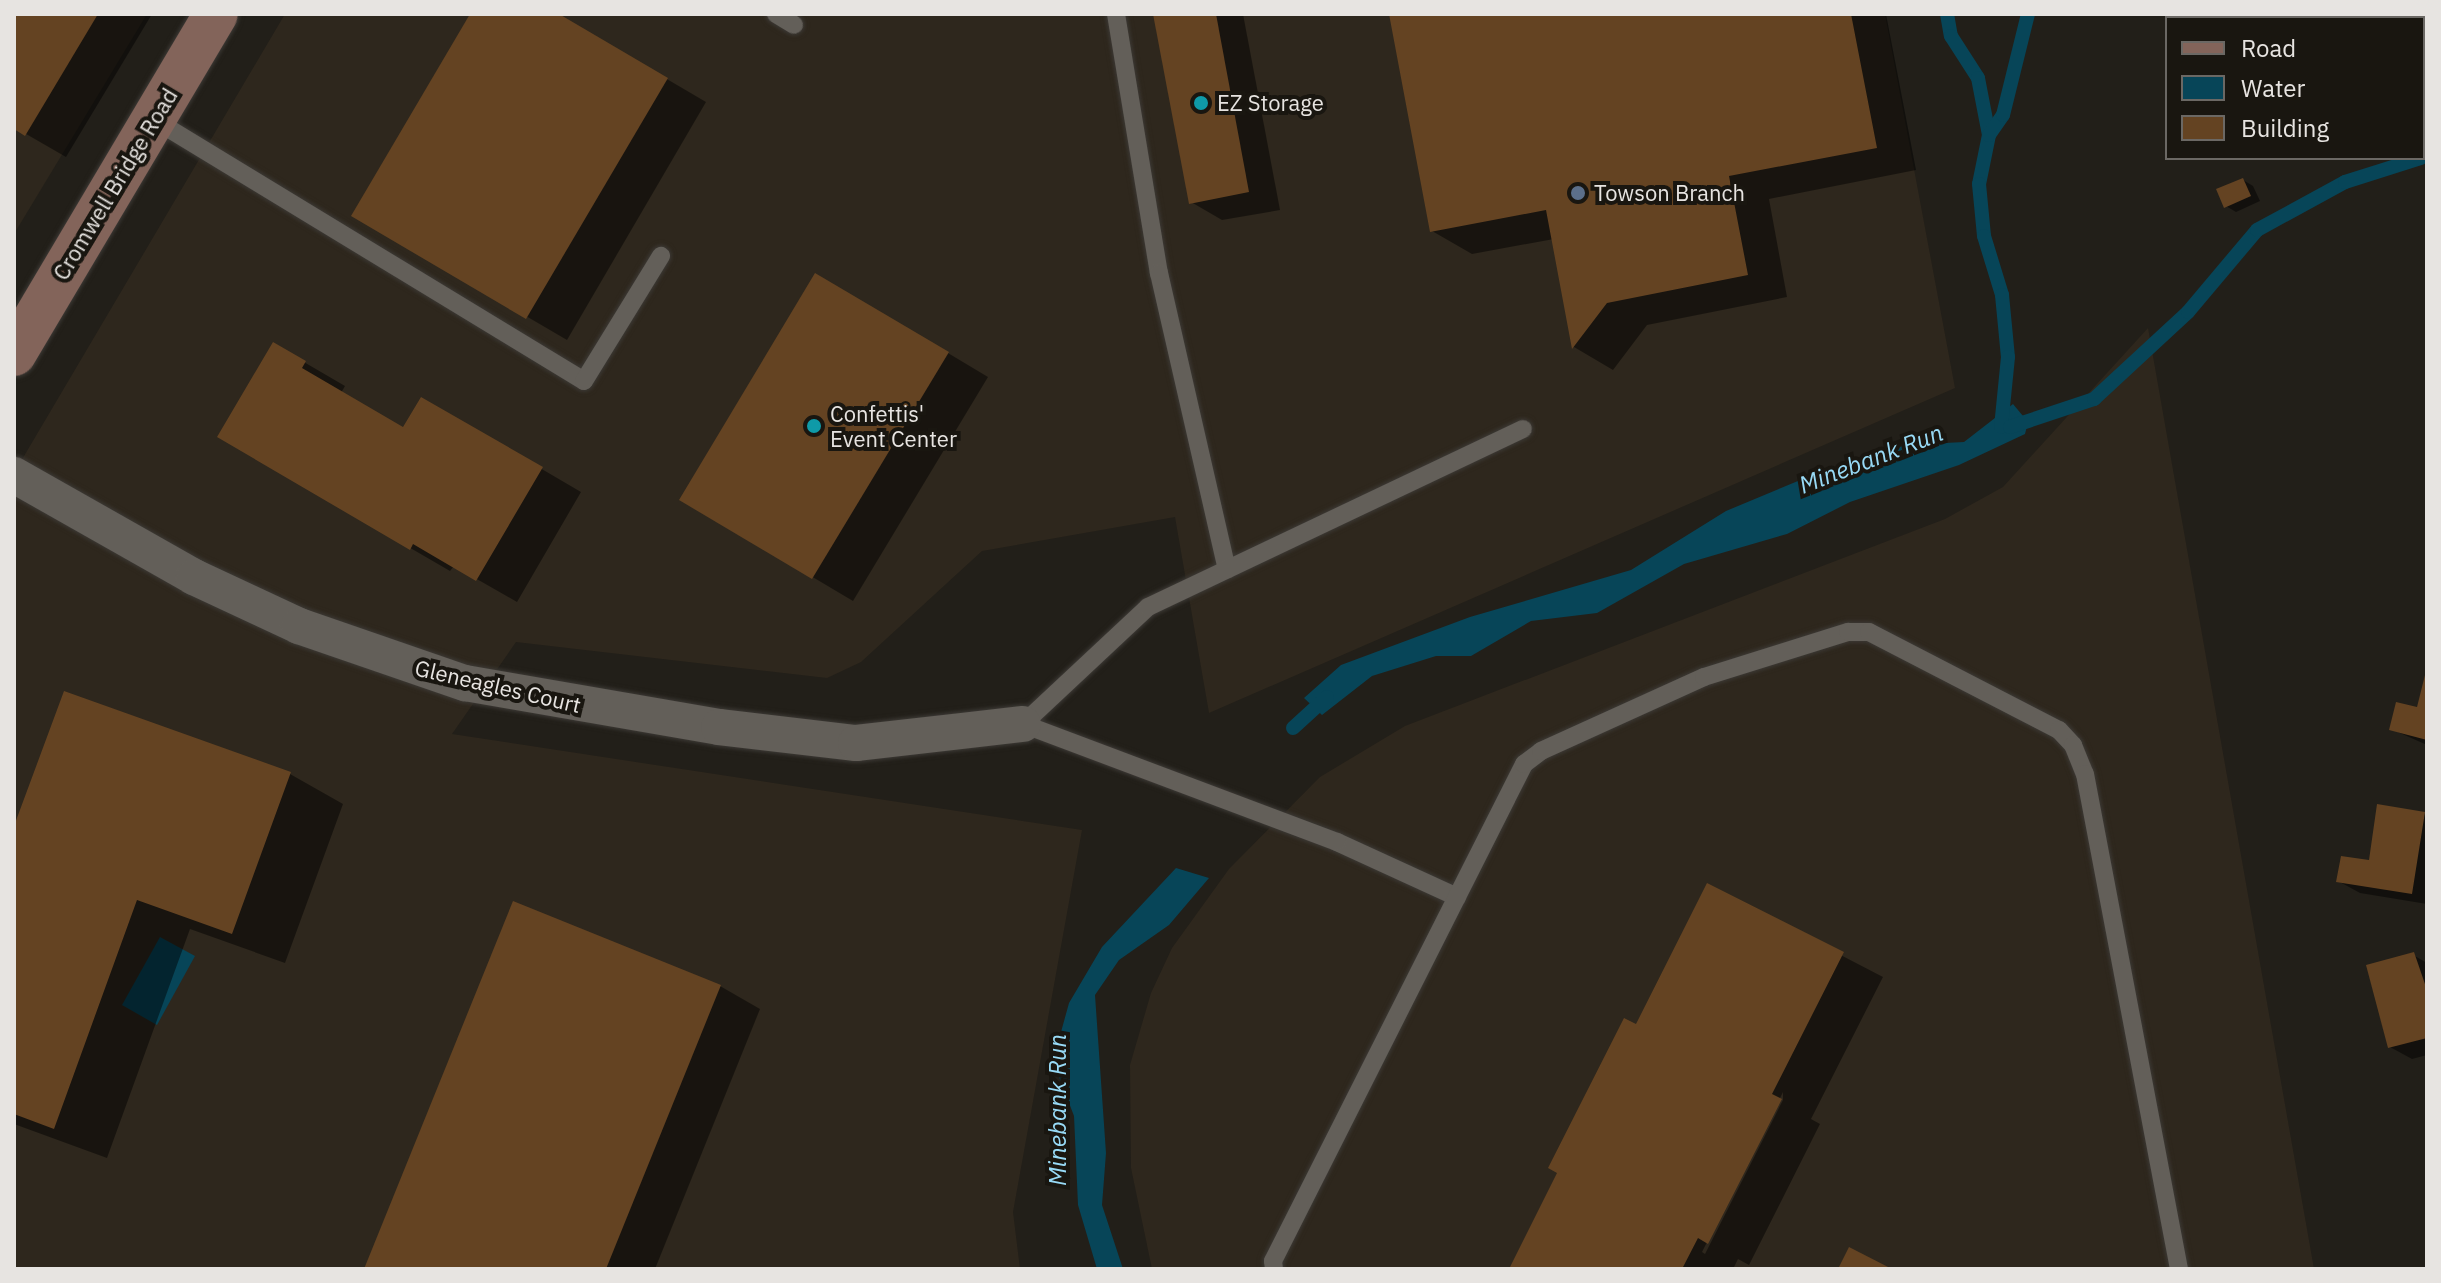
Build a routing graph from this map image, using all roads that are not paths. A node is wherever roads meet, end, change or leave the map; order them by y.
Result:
1 (216, 14) edge
2 (776, 14) edge
3 (1116, 14) edge
4 (794, 25) dead end
5 (153, 119) junction
6 (661, 256) dead end
7 (14, 354) edge
8 (1523, 429) dead end
9 (14, 475) edge
10 (1227, 569) junction
11 (1023, 724) junction
12 (1457, 897) junction
13 (1274, 1269) edge
14 (2179, 1269) edge

1 - 5 street, Cromwell Bridge Road
2 - 4 lane
3 - 10 lane
5 - 6 lane
5 - 7 street, Cromwell Bridge Road
8 - 10 lane
9 - 11 street, Gleneagles Court
10 - 11 lane
11 - 12 lane
12 - 13 lane
12 - 14 lane

